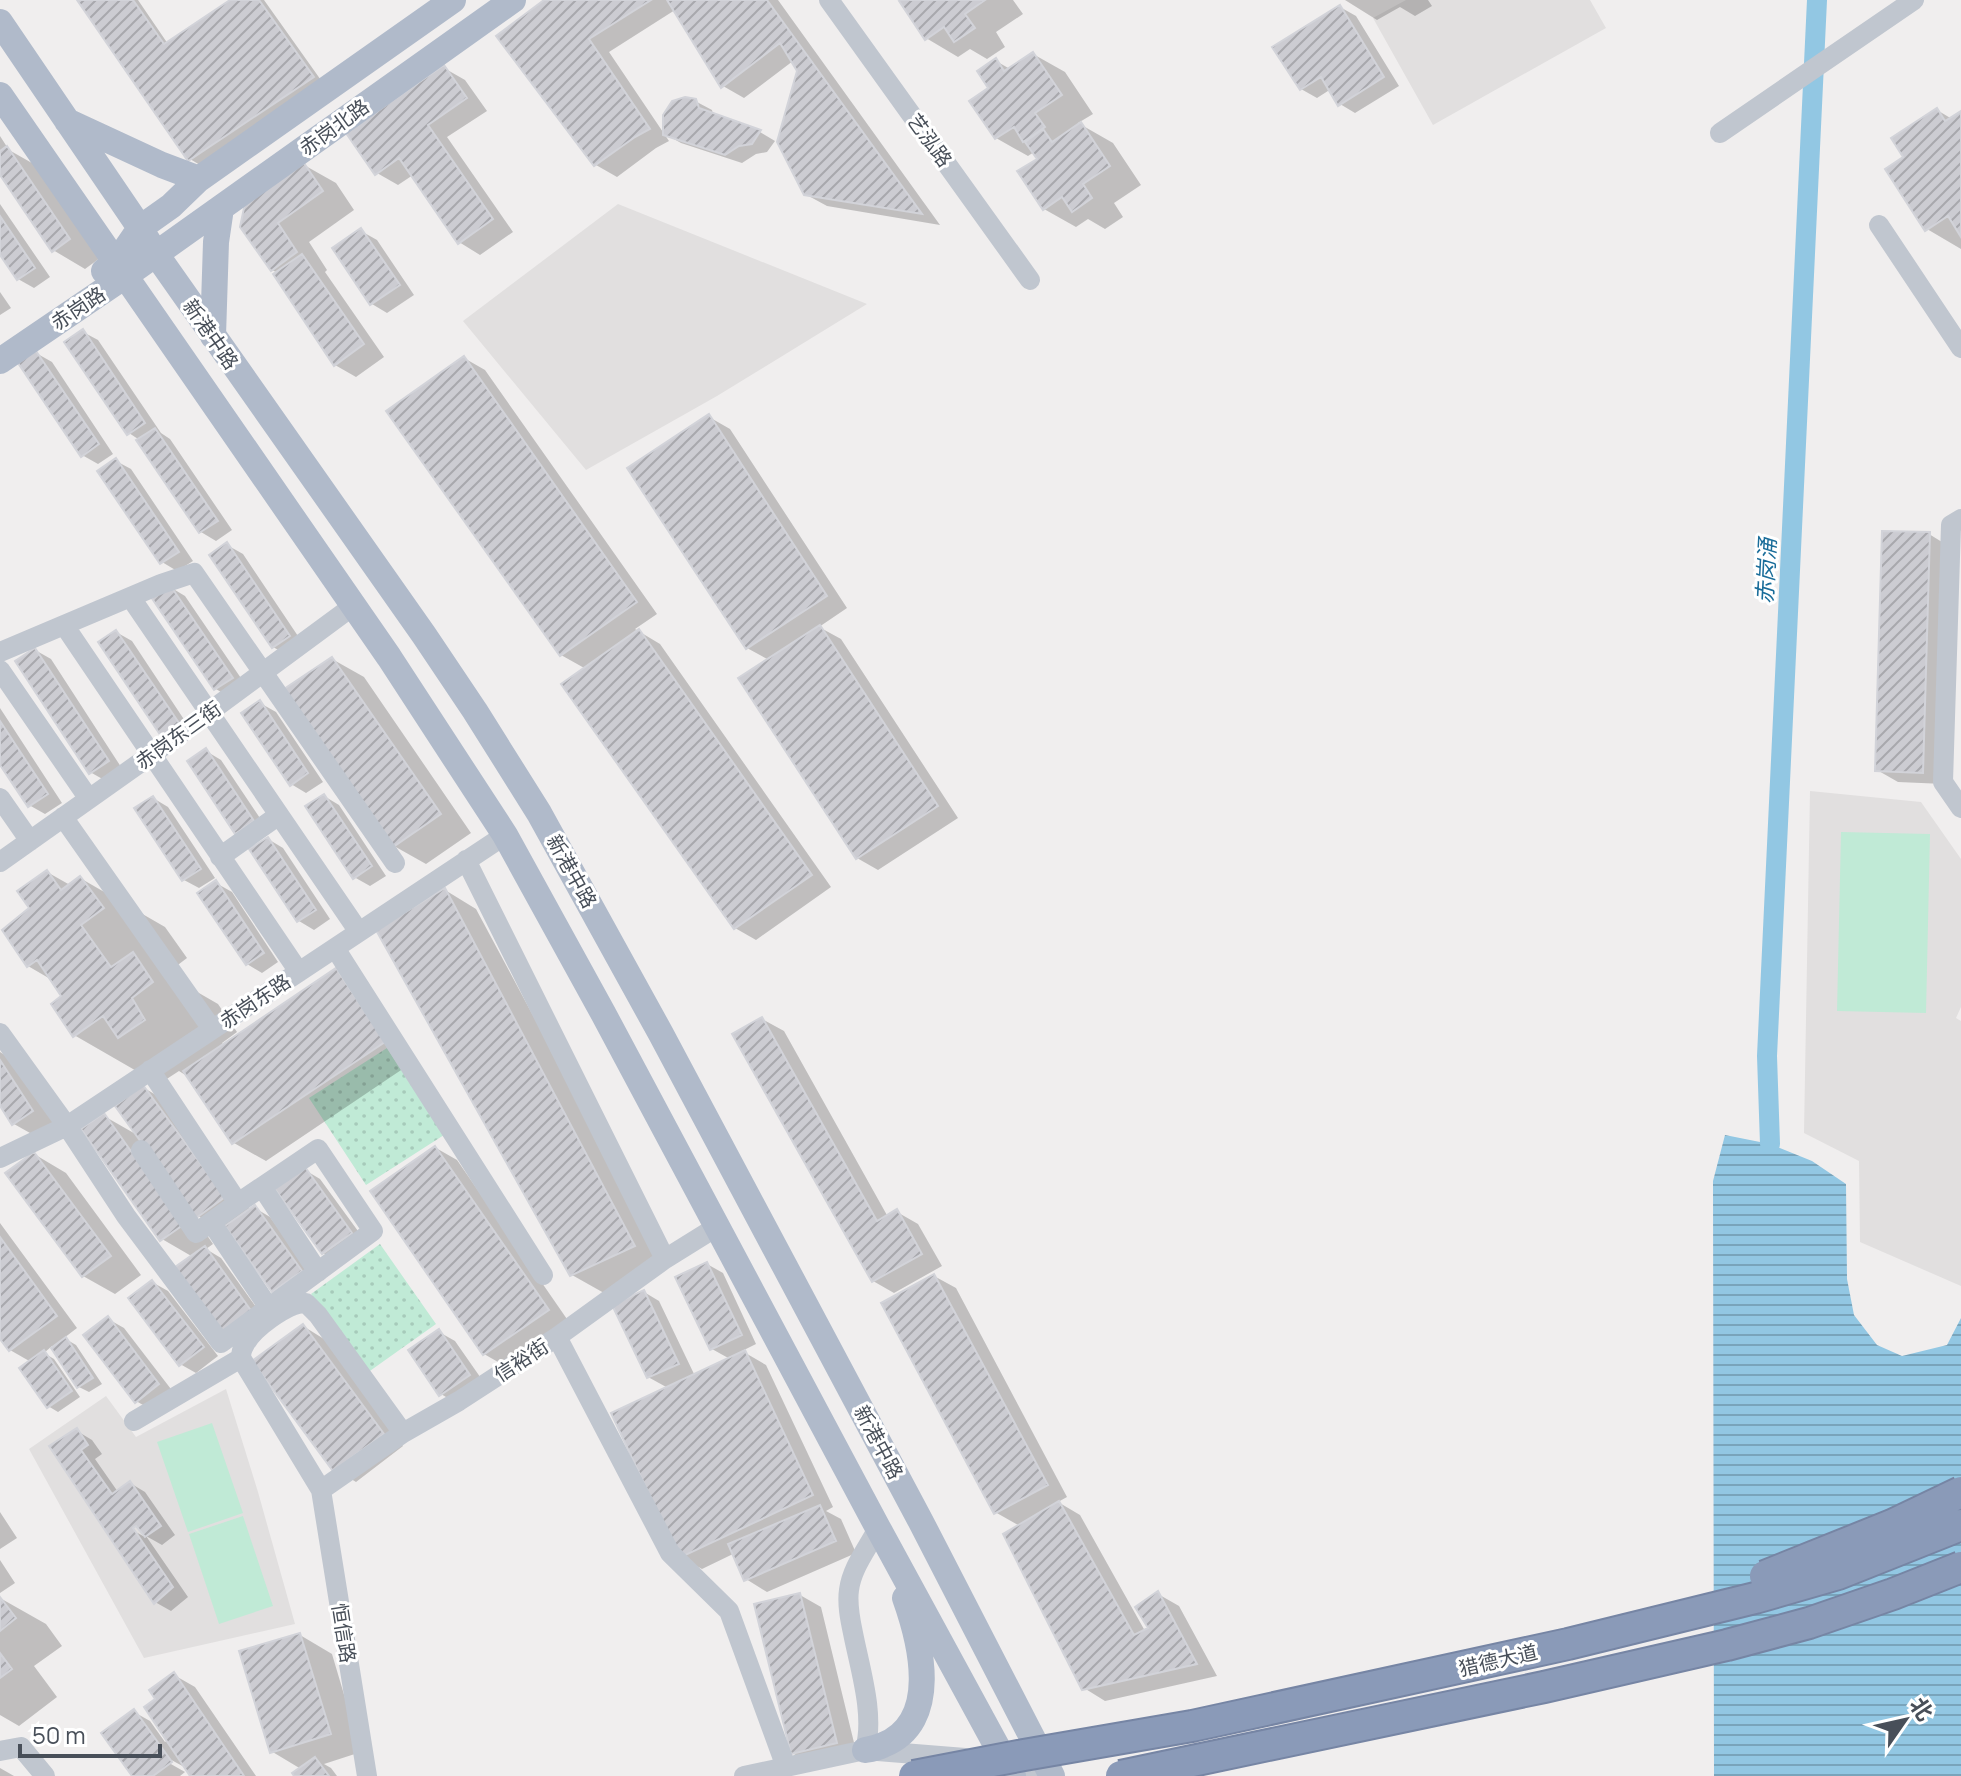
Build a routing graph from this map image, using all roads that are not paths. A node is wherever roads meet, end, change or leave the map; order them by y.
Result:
1 (453, 0) edge
2 (513, 0) edge
3 (829, 0) edge
4 (1914, 0) edge
5 (0, 22) edge
6 (0, 95) edge
7 (67, 121) junction
8 (1720, 133) dead end
9 (199, 179) junction
10 (221, 208) junction
11 (1879, 225) dead end
12 (140, 228) junction
13 (156, 254) junction
14 (120, 270) junction
15 (1030, 280) dead end
16 (213, 336) junction
17 (0, 344) edge
18 (1961, 348) edge
19 (0, 361) edge
20 (1961, 519) edge
21 (131, 598) junction
22 (353, 606) junction
23 (64, 625) junction
24 (0, 652) edge
25 (0, 670) edge
26 (264, 672) junction
27 (208, 713) junction
28 (151, 755) junction
29 (0, 798) edge
30 (89, 799) junction
31 (1961, 808) edge
32 (539, 813) junction
33 (279, 815) junction
34 (63, 817) junction
35 (505, 835) junction
36 (30, 841) junction
37 (220, 857) junction
38 (466, 860) junction
39 (0, 862) edge
40 (395, 863) dead end
41 (575, 877) junction
42 (540, 897) junction
43 (359, 932) junction
44 (335, 948) junction
45 (299, 972) junction
46 (212, 1029) junction
47 (0, 1033) edge
48 (150, 1070) junction
49 (67, 1126) junction
50 (141, 1150) dead end
51 (0, 1158) edge
52 (262, 1187) junction
53 (238, 1203) junction
54 (211, 1222) junction
55 (718, 1226) junction
56 (665, 1259) junction
57 (318, 1272) junction
58 (543, 1275) dead end
59 (269, 1308) junction
60 (557, 1337) junction
61 (241, 1358) junction
62 (134, 1421) dead end
63 (403, 1433) junction
64 (321, 1490) junction
65 (1961, 1492) edge
66 (1961, 1525) edge
67 (878, 1528) junction
68 (1961, 1567) edge
69 (1568, 1644) junction
70 (987, 1648) junction
71 (954, 1666) junction
72 (865, 1750) junction
73 (0, 1751) edge
74 (786, 1767) junction
75 (1028, 1768) edge
76 (45, 1776) edge
77 (367, 1776) edge
78 (744, 1776) edge
79 (914, 1776) edge
80 (1121, 1776) edge

1 - 9 main road, 赤岗北路
2 - 10 main road, 赤岗北路
3 - 15 street, 艺泓路
4 - 8 street
5 - 7 main road, 新港中路
6 - 14 main road, 新港中路
7 - 9 main road
7 - 12 main road, 新港中路
9 - 12 main road, 赤岗北路
10 - 13 main road, 赤岗北路
10 - 16 main road
11 - 18 street
12 - 13 main road, 新港中路
12 - 14 main road, 赤岗路
13 - 14 main road, 赤岗路
13 - 16 main road, 新港中路
14 - 17 main road, 赤岗路
14 - 19 main road, 赤岗路
14 - 22 main road, 新港中路
16 - 32 main road, 新港中路
20 - 31 street
21 - 23 street
21 - 26 street
21 - 27 street
22 - 26 street, 赤岗东三街
22 - 35 main road, 新港中路
23 - 24 street
23 - 28 street
25 - 30 street
26 - 27 street, 赤岗东三街
26 - 40 street
27 - 28 street, 赤岗东三街
27 - 33 street
28 - 30 street, 赤岗东三街
28 - 37 street
29 - 36 street
30 - 34 street, 赤岗东三街
32 - 35 main road
32 - 41 main road, 新港中路
33 - 37 street
33 - 43 street
34 - 36 street, 赤岗东三街
34 - 46 street
35 - 38 street, 赤岗东路
35 - 42 main road, 新港中路
36 - 39 street, 赤岗东三街
37 - 45 street
38 - 43 street, 赤岗东路
38 - 56 street
41 - 42 main road
41 - 70 main road, 新港中路
42 - 55 main road, 新港中路
43 - 44 street, 赤岗东路
44 - 45 street, 赤岗东路
44 - 58 street
45 - 46 street, 赤岗东路
46 - 48 street, 赤岗东路
47 - 49 street
48 - 49 street, 赤岗东路
48 - 53 street
49 - 51 street, 赤岗东路
49 - 59 street
50 - 54 street
52 - 53 street
52 - 57 street
52 - 57 street
53 - 54 street
54 - 59 street
55 - 56 street, 信裕街
55 - 67 main road, 新港中路
56 - 60 street, 信裕街
57 - 59 street
60 - 63 street, 信裕街
60 - 74 street
61 - 62 street
61 - 63 street
61 - 64 street
63 - 64 street, 信裕街
64 - 77 street, 恒信路
65 - 69 highway, bridge
66 - 69 highway, 猎德大道, bridge
67 - 71 main road, 新港中路
67 - 72 street
67 - 72 main road
68 - 80 highway, 猎德大道, bridge
69 - 75 highway, 猎德大道, bridge
70 - 71 main road
70 - 75 main road, 新港中路
71 - 75 main road, 新港中路
72 - 74 street
72 - 75 street
73 - 76 street
74 - 78 street
75 - 79 highway, 猎德大道, bridge

